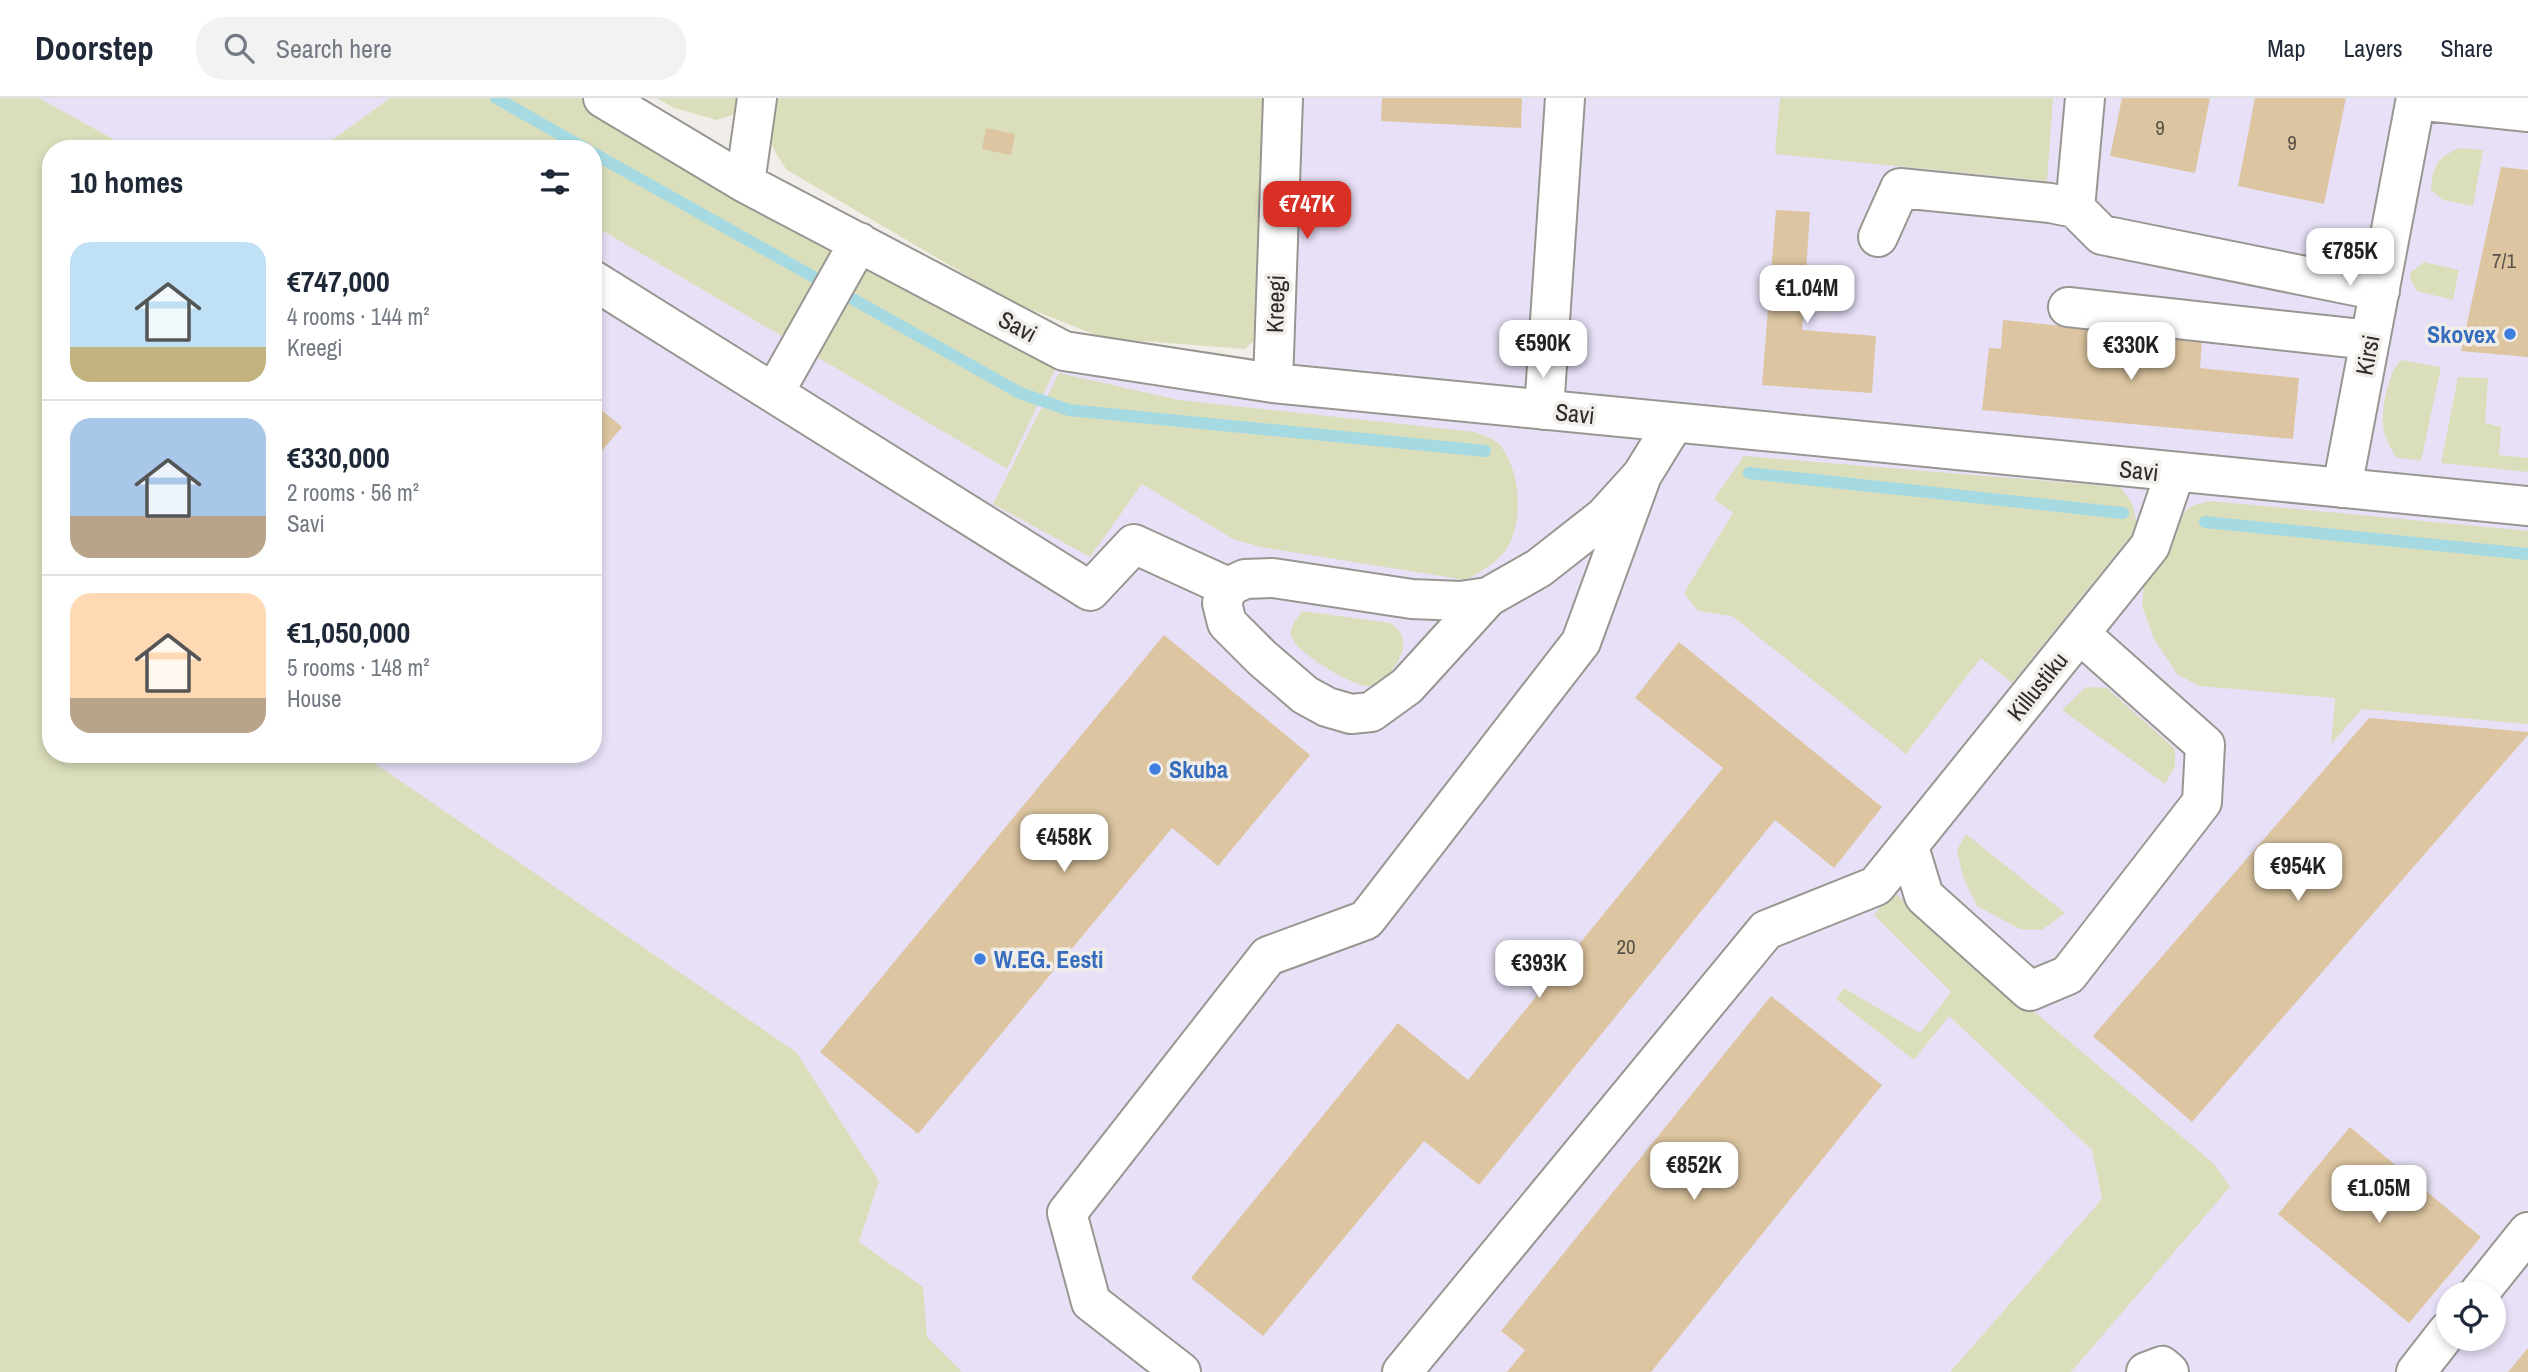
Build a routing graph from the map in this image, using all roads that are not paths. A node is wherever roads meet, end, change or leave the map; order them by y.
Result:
1 (603, 98) edge
2 (757, 98) edge
3 (1283, 98) edge
4 (1565, 98) edge
5 (2085, 98) edge
6 (2416, 99) edge
7 (2528, 112) edge
8 (745, 183) junction
9 (2075, 208) junction
10 (1878, 237) dead end
11 (842, 273) junction
12 (602, 287) edge
13 (2379, 290) junction
14 (2068, 307) dead end
15 (2370, 340) junction
16 (1273, 383) junction
17 (774, 393) junction
18 (1544, 410) junction
19 (1674, 423) junction
20 (2175, 473) junction
21 (1642, 475) junction
22 (2342, 488) junction
23 (2528, 506) edge
24 (1228, 587) junction
25 (1488, 597) junction
26 (2080, 634) junction
27 (1909, 846) junction
28 (2528, 1232) edge
29 (2489, 1281) edge
30 (2436, 1346) edge
31 (1181, 1372) edge
32 (1402, 1372) edge
33 (2146, 1372) edge
34 (2169, 1372) edge
35 (2416, 1372) edge

1 - 8 street, Savi
2 - 8 street
3 - 16 street, Kreegi
4 - 18 street
5 - 9 street
6 - 7 street
6 - 13 street, Kirsi
8 - 11 street, Savi
9 - 10 street
9 - 13 street
11 - 16 street, Savi
11 - 17 street
12 - 17 street
13 - 15 street, Kirsi
14 - 15 street
15 - 22 street, Kirsi
16 - 18 street, Savi
17 - 24 street
18 - 19 street, Savi
19 - 20 street, Savi
19 - 21 street
20 - 22 street, Savi
20 - 26 street, Killustiku
21 - 25 street
21 - 31 street
22 - 23 street, Savi
24 - 25 street
24 - 25 street
26 - 27 street, Killustiku
26 - 27 street
27 - 32 street, Killustiku
28 - 29 street
30 - 35 street
33 - 34 street

